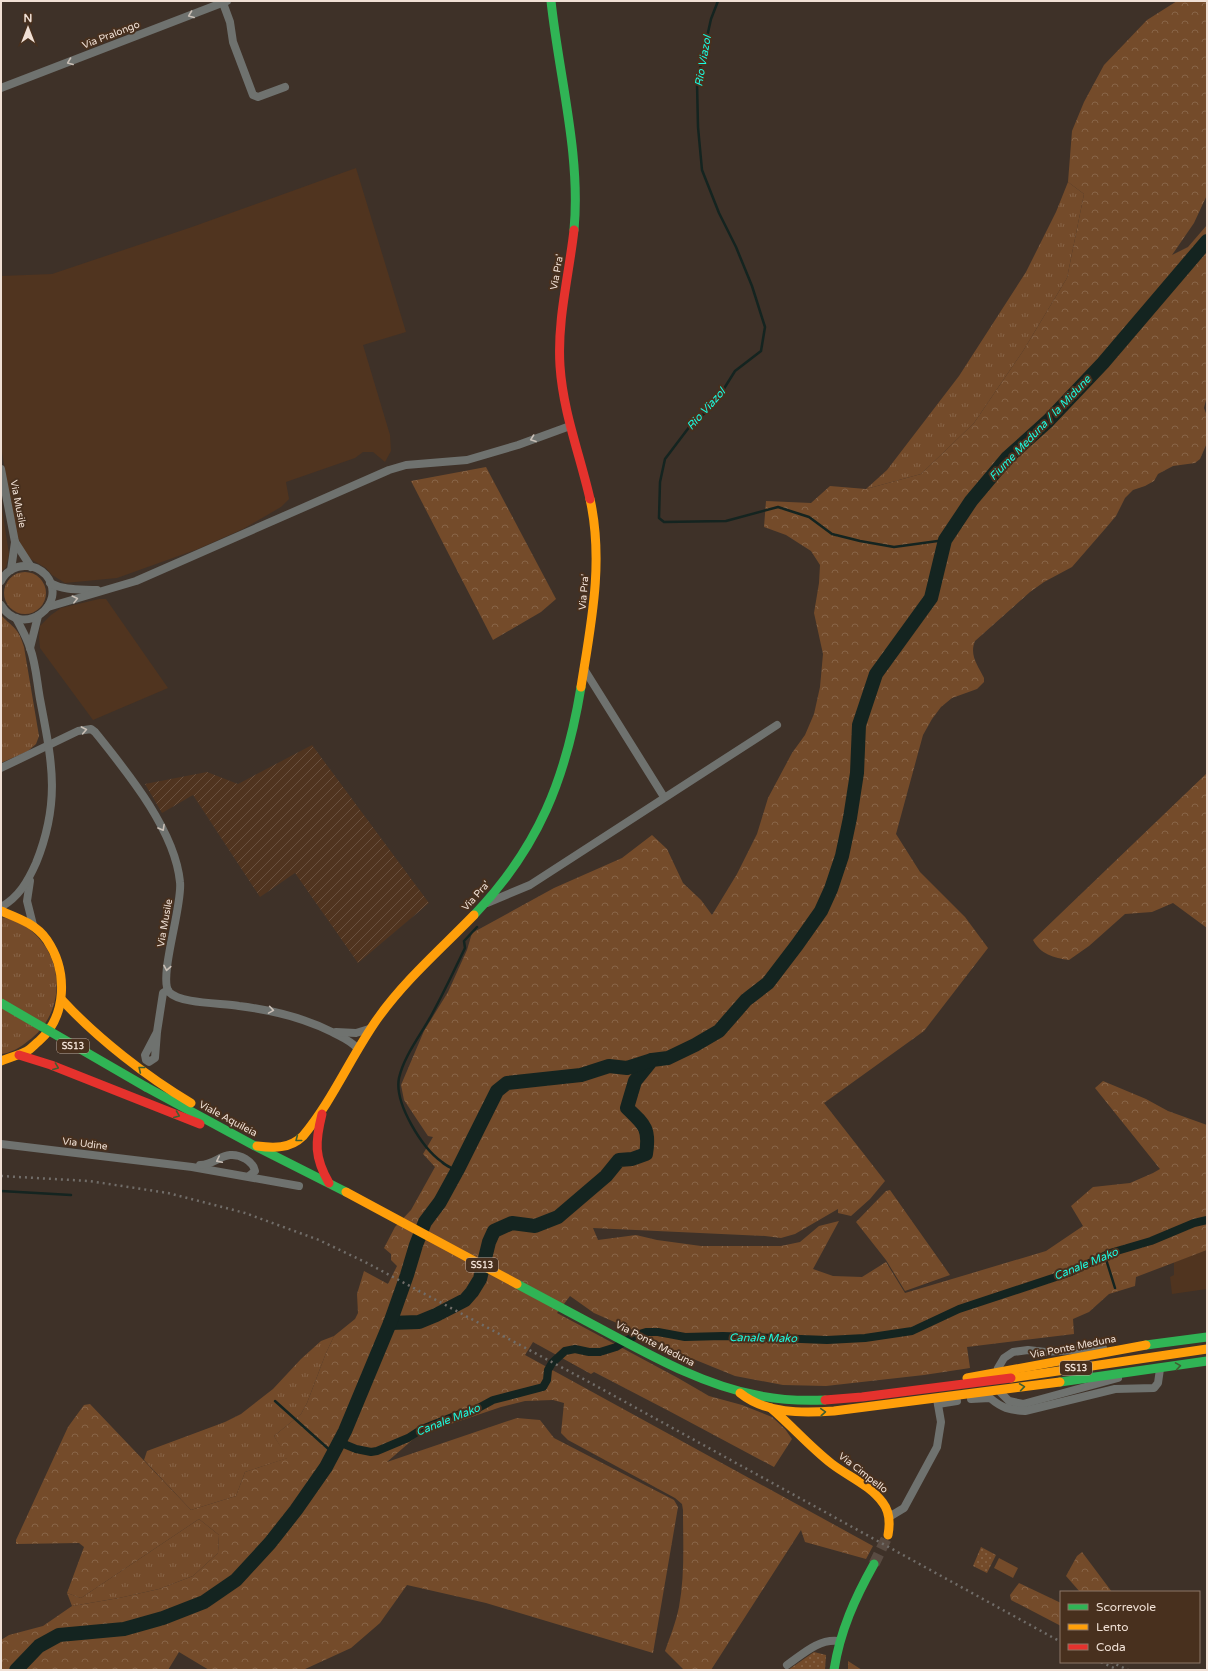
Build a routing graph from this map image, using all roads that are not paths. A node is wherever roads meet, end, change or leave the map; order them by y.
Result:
1 (551, 1) edge
2 (225, 2) edge
3 (285, 87) dead end
4 (1, 88) edge
5 (570, 426) junction
6 (1, 469) edge
7 (15, 542) junction
8 (31, 567) junction
9 (11, 570) junction
10 (1, 581) edge
11 (50, 583) junction
12 (101, 590) junction
13 (1, 605) edge
14 (48, 607) junction
15 (38, 616) junction
16 (16, 618) junction
17 (30, 648) junction
18 (584, 669) junction
19 (777, 724) dead end
20 (49, 746) junction
21 (1, 768) edge
22 (664, 797) junction
23 (31, 875) junction
24 (486, 903) junction
25 (1, 907) edge
26 (1, 911) edge
27 (33, 925) junction
28 (168, 990) junction
29 (62, 1000) junction
30 (1, 1002) edge
31 (324, 1028) junction
32 (369, 1029) junction
33 (156, 1032) dead end
34 (357, 1048) junction
35 (19, 1056) junction
36 (1, 1061) edge
37 (323, 1109) junction
38 (1, 1144) edge
39 (255, 1146) junction
40 (166, 1164) junction
41 (249, 1176) junction
42 (329, 1183) junction
43 (299, 1186) dead end
44 (563, 1309) joint
45 (1207, 1337) edge
46 (1138, 1346) junction
47 (1207, 1349) edge
48 (1207, 1361) edge
49 (998, 1368) dead end
50 (1160, 1369) junction
51 (1144, 1371) junction
52 (946, 1387) junction
53 (740, 1393) junction
54 (1001, 1393) dead end
55 (938, 1401) junction
56 (770, 1408) junction
57 (806, 1413) junction
58 (804, 1437) junction
59 (889, 1517) junction
60 (888, 1535) tunnel mouth
61 (874, 1564) tunnel mouth
62 (838, 1641) junction
63 (787, 1664) dead end
64 (834, 1670) edge

1 - 5 street, Via Pra'
2 - 3 street
2 -> 4 street, Via Pralongo
5 -> 12 street
5 - 18 street, Via Pra'
6 - 7 street, Via Musile
7 - 8 street
7 - 9 street
8 - 9 street
8 - 11 street
9 - 10 street
11 - 12 street
11 - 14 street
14 -> 12 street
13 - 16 street
14 - 15 street
15 - 16 street
15 - 17 street
16 - 17 street
17 - 20 street
18 - 22 street
18 - 24 street, Via Pra'
19 - 22 street
20 - 21 street, Via Musile
20 - 23 street
20 -> 28 street, Via Musile
22 - 24 street
23 - 25 street
23 - 27 street
24 - 32 street, Via Pra'
26 - 27 street
27 - 29 street
28 -> 31 street
28 - 33 street
29 - 35 street
39 -> 29 street
30 - 39 street, Viale Aquileia / SS13, bridge
31 - 32 street
31 - 34 street
32 - 34 street, Via Pra'
34 - 37 street, Via Pra'
35 - 36 street
35 -> 39 street
37 -> 39 street, Via Pra'
37 - 42 street, Via Pra'
38 - 40 street, Via Udine
39 - 42 street, Viale Aquileia / SS13
40 - 41 street, Via Udine
41 -> 40 street, Via Udine
41 - 43 street, Via Udine
42 - 44 street, Viale Aquileia / SS13
44 - 53 street, Via Ponte Meduna / SS13
45 - 46 street, Via Ponte Meduna
46 - 49 street
46 - 52 street, Via Ponte Meduna
47 - 52 street, Via Ponte Meduna / SS13
50 -> 48 street, Via Ponte Meduna
50 - 51 street, Via Ponte Meduna
50 - 55 street, Via Ponte Meduna
51 - 54 street, Via Ponte Meduna
55 -> 51 street, Via Ponte Meduna
52 - 53 street, Via Ponte Meduna / SS13
53 - 56 street, Via Ponte Meduna
57 -> 55 street, Via Ponte Meduna
55 - 59 street
56 - 57 street, Via Ponte Meduna
56 - 58 street, Via Cimpello
57 - 58 street
58 - 59 street, Via Cimpello
59 - 60 street
61 - 62 street
62 - 63 street
62 - 64 street

